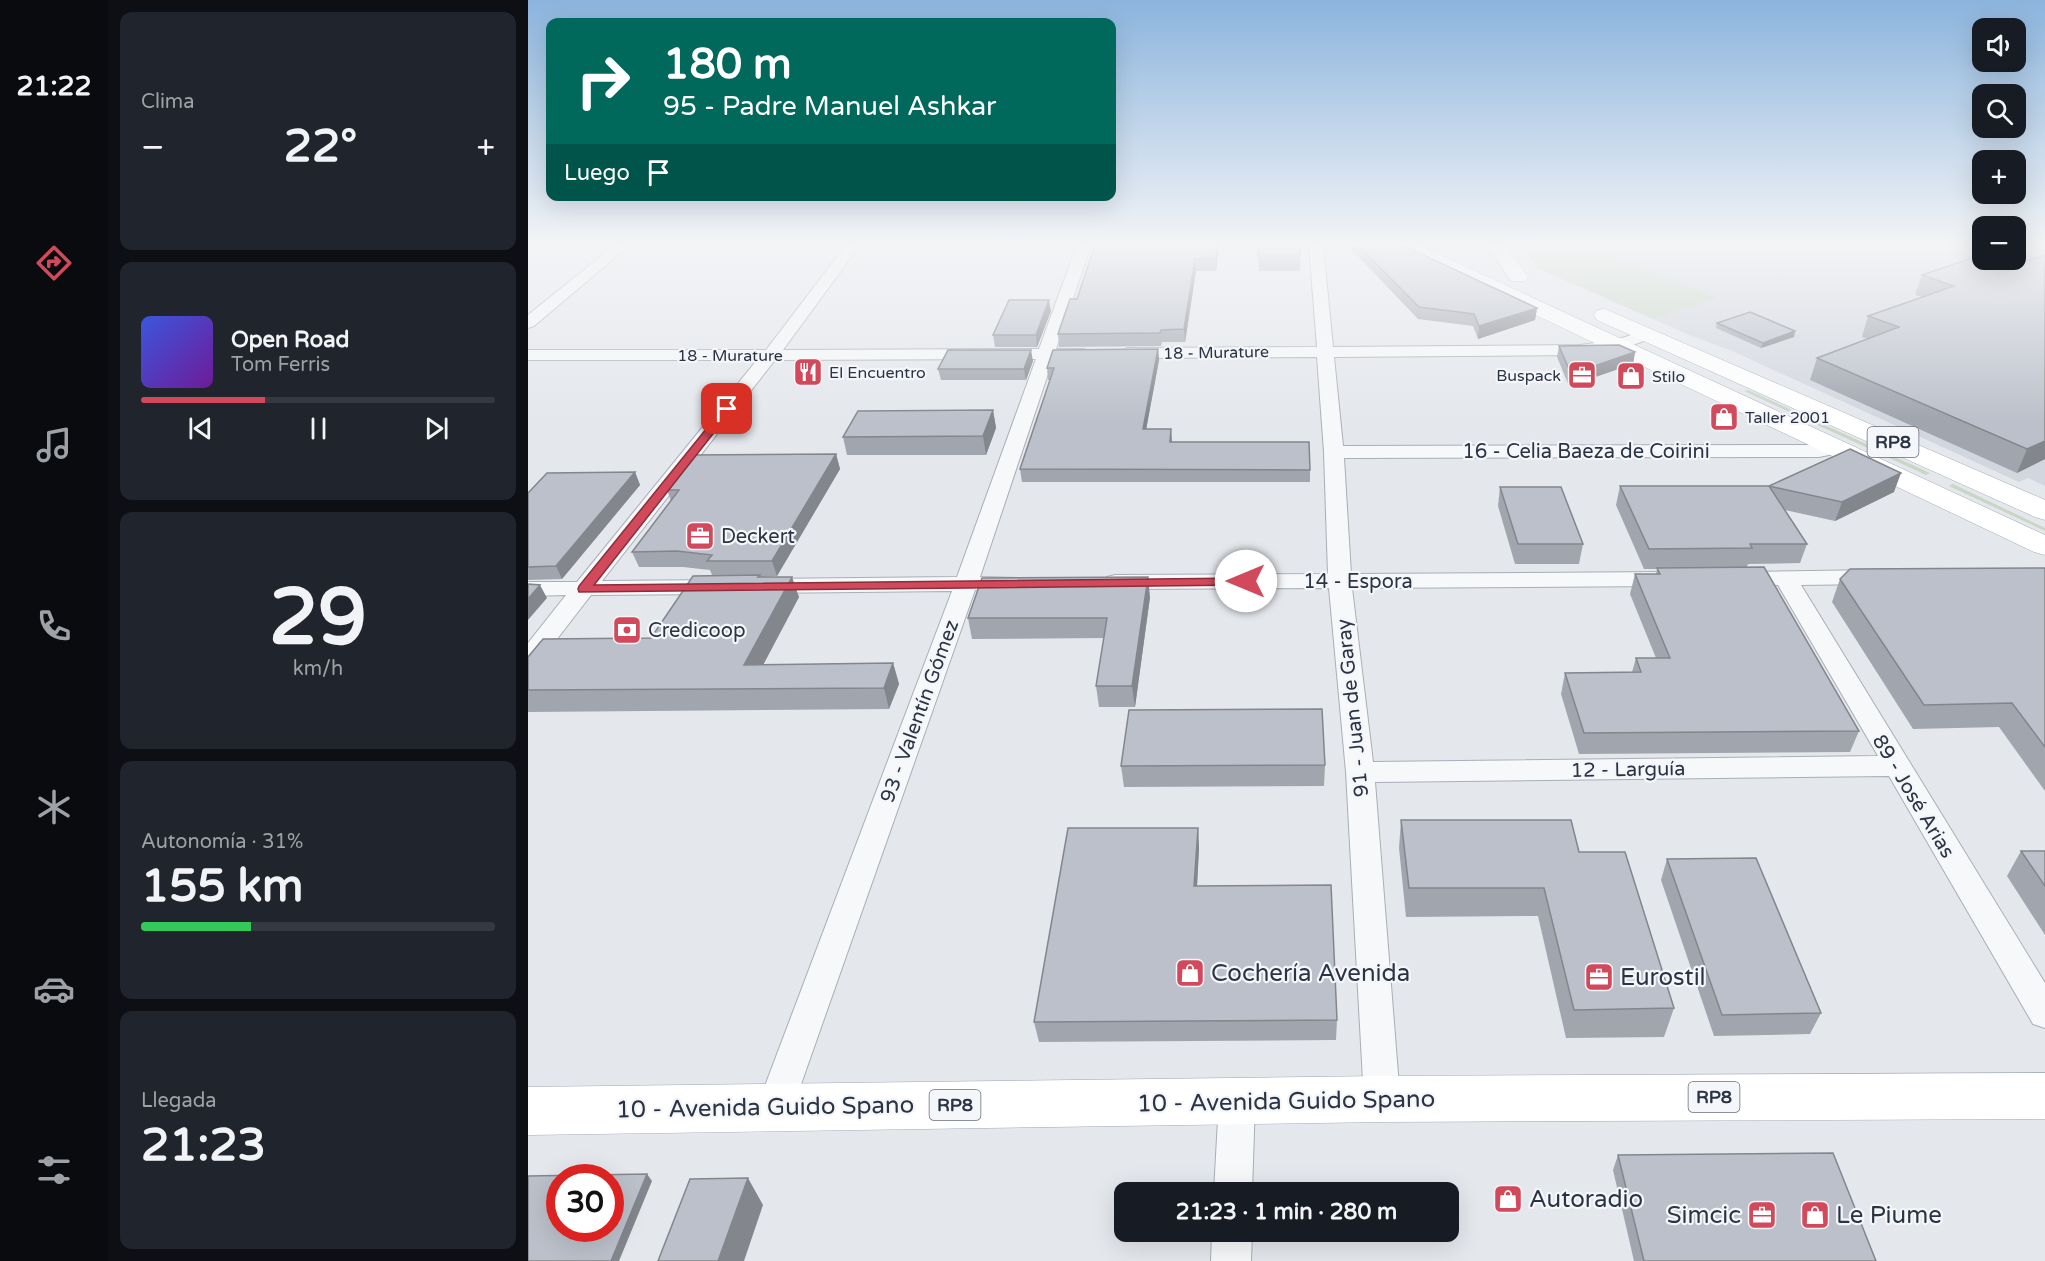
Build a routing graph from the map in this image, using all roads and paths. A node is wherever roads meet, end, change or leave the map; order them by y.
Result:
1 (551, 304) edge
2 (809, 304) edge
3 (1063, 304) edge
4 (1320, 304) edge
5 (1531, 304) edge
6 (1588, 308) dead end
7 (528, 323) edge
8 (1649, 334) junction
9 (1619, 345) junction
10 (1324, 351) junction
11 (1046, 354) junction
12 (528, 355) edge
13 (770, 355) junction
14 (1837, 448) junction
15 (1334, 452) junction
16 (2045, 511) edge
17 (2045, 546) edge
18 (1891, 576) edge
19 (1785, 578) junction
20 (1691, 579) edge
21 (1715, 579) edge
22 (1340, 581) junction
23 (1036, 582) edge
24 (1094, 582) edge
25 (966, 583) junction
26 (528, 589) edge
27 (584, 589) junction
28 (528, 659) edge
29 (1896, 766) junction
30 (1360, 772) junction
31 (2045, 1013) edge
32 (2045, 1096) edge
33 (1382, 1099) junction
34 (1237, 1101) junction
35 (775, 1107) junction
36 (528, 1111) edge
37 (1233, 1182) edge
38 (1232, 1242) edge
39 (1231, 1261) edge

1 - 7 street
2 - 13 street
3 - 11 street, 93 - Valentín Gómez
4 - 10 street, 91 - Juan de Garay
5 - 9 main road, RP8
6 - 8 main road, RP8
8 - 9 street, 18 - Murature
8 - 16 main road, RP8
9 - 10 street, 18 - Murature
9 - 14 main road, RP8
10 - 11 street, 18 - Murature
10 - 15 street, 91 - Juan de Garay
11 - 13 street, 18 - Murature
11 - 25 street, 93 - Valentín Gómez
12 - 13 street, 18 - Murature
13 - 27 street
14 - 15 street, 16 - Celia Baeza de Coirini
14 - 17 main road, RP8
15 - 22 street, 91 - Juan de Garay
18 - 19 street
19 - 21 street
19 - 29 street, 89 - José Arias
20 - 22 street, 14 - Espora
22 - 24 street, 14 - Espora
22 - 30 street, 91 - Juan de Garay
23 - 25 street
25 - 27 street
25 - 35 street, 93 - Valentín Gómez
26 - 27 street
27 - 28 street
29 - 30 street, 12 - Larguía
29 - 31 street, 89 - José Arias
30 - 33 street, 91 - Juan de Garay
32 - 33 main road, 10 - Avenida Guido Spano / RP8
33 - 34 main road, 10 - Avenida Guido Spano / RP8
34 - 35 main road, 10 - Avenida Guido Spano / RP8
34 - 37 street
35 - 36 main road, 10 - Avenida Guido Spano / RP8
38 - 39 street

